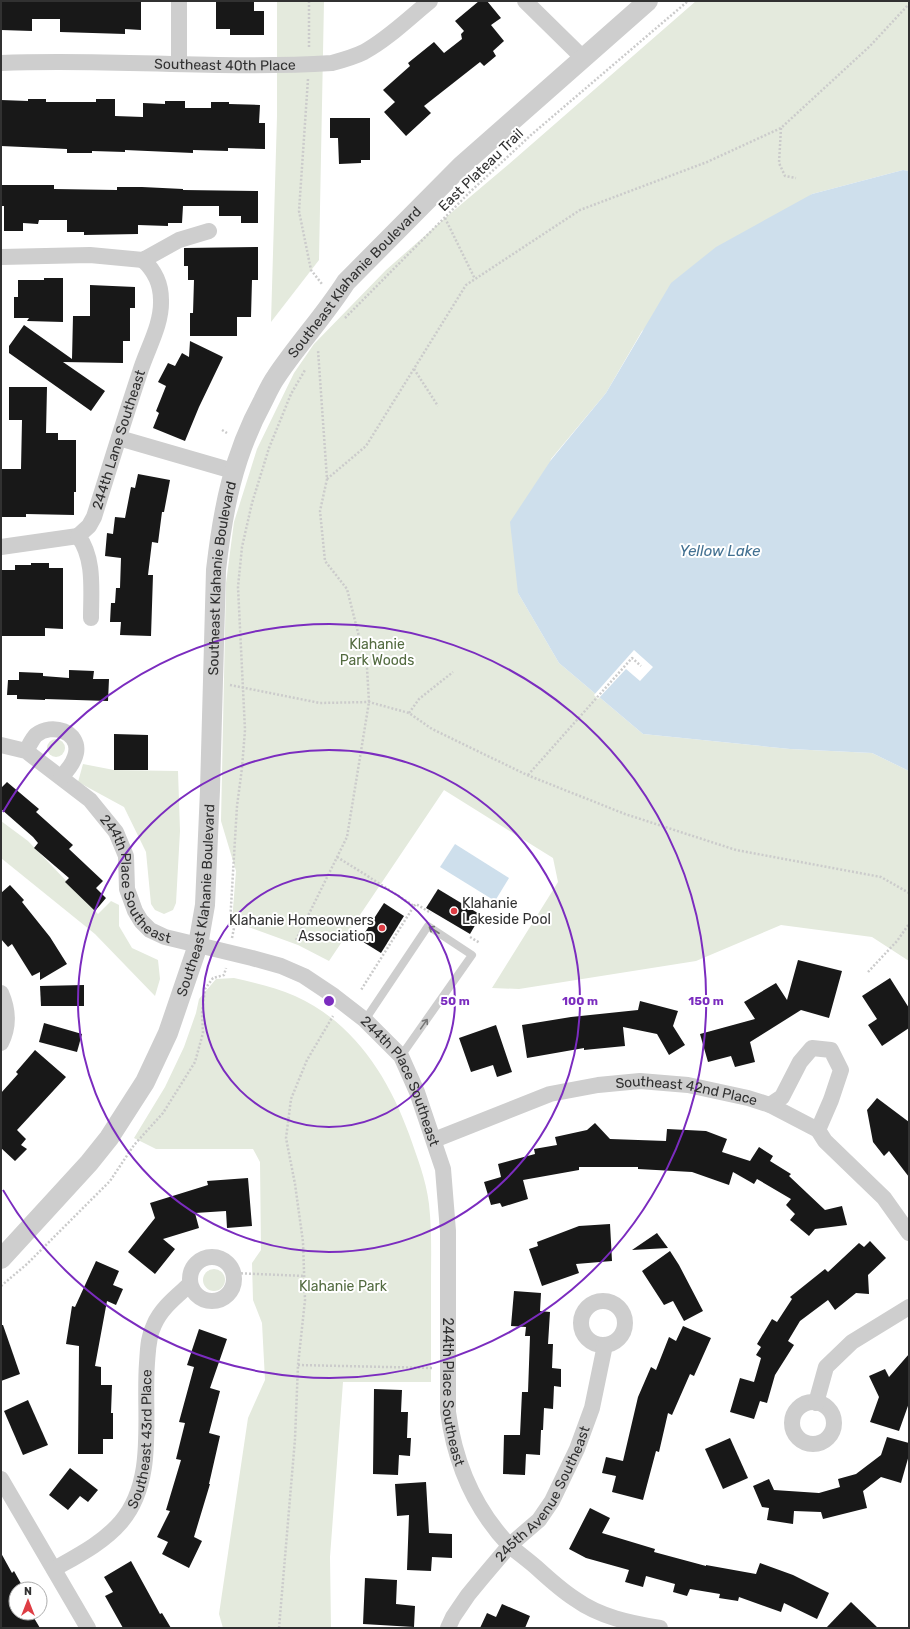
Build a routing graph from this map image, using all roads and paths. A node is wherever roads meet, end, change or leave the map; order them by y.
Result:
1 (178, 1) edge
2 (309, 1) edge
3 (430, 1) edge
4 (525, 1) edge
5 (648, 1) edge
6 (688, 1) edge
7 (909, 4) edge
8 (583, 58) junction
9 (1, 63) edge
10 (178, 64) junction
11 (309, 65) junction
12 (781, 128) junction
13 (796, 178) dead end
14 (445, 218) junction
15 (209, 231) dead end
16 (1, 257) edge
17 (143, 260) junction
18 (475, 279) junction
19 (335, 300) junction
20 (344, 320) dead end
21 (314, 356) dead end
22 (306, 368) dead end
23 (414, 369) junction
24 (438, 406) dead end
25 (222, 430) dead end
26 (227, 433) dead end
27 (119, 438) junction
28 (233, 471) junction
29 (327, 479) junction
30 (78, 536) junction
31 (1, 547) edge
32 (91, 618) dead end
33 (641, 666) dead end
34 (453, 672) dead end
35 (213, 682) junction
36 (243, 688) junction
37 (369, 702) junction
38 (409, 713) junction
39 (1, 745) edge
40 (26, 751) junction
41 (528, 775) junction
42 (61, 777) junction
43 (337, 857) junction
44 (909, 893) edge
45 (909, 924) edge
46 (234, 931) dead end
47 (296, 940) dead end
48 (198, 945) junction
49 (868, 972) dead end
50 (361, 990) dead end
51 (1, 993) edge
52 (334, 1015) dead end
53 (365, 1020) junction
54 (1, 1043) edge
55 (401, 1056) junction
56 (770, 1105) junction
57 (818, 1130) junction
58 (434, 1140) junction
59 (909, 1233) edge
60 (1, 1259) edge
61 (233, 1273) junction
62 (305, 1276) junction
63 (190, 1284) junction
64 (909, 1307) edge
65 (605, 1345) dead end
66 (298, 1365) junction
67 (435, 1368) dead end
68 (816, 1403) dead end
69 (1, 1479) edge
70 (510, 1545) junction
71 (54, 1569) junction
72 (88, 1628) edge
73 (279, 1628) edge
74 (448, 1628) edge
75 (660, 1628) edge

1 - 10 street
2 - 11 path
3 - 11 street, Southeast 40th Place
4 - 8 street
5 - 8 street, Southeast Klahanie Boulevard
6 - 14 path, East Plateau Trail
7 - 12 path
8 - 19 street, Southeast Klahanie Boulevard
9 - 10 street, Southeast 40th Place
10 - 11 street, Southeast 40th Place
11 - 19 path
12 - 13 path
12 - 18 path
14 - 18 path
14 - 20 path, East Plateau Trail
15 - 17 street
16 - 17 street
17 - 27 street, 244th Lane Southeast
18 - 23 path
19 - 28 street, Southeast Klahanie Boulevard
21 - 29 path
22 - 36 path
23 - 24 path
23 - 29 path
25 - 26 path
27 - 28 street
27 - 30 street, 244th Lane Southeast
28 - 35 street, Southeast Klahanie Boulevard
29 - 37 path
30 - 31 street
30 - 32 street
33 - 41 path
34 - 38 path
35 - 36 path
35 - 48 street, Southeast Klahanie Boulevard
36 - 37 path
36 - 46 path
37 - 38 path
37 - 43 path
38 - 41 path
39 - 40 street, 244th Place Southeast
40 - 42 street, 244th Place Southeast
40 - 42 street
41 - 44 path
42 - 48 street, 244th Place Southeast
43 - 47 path
43 - 50 path
45 - 49 path
48 - 53 street, 244th Place Southeast
48 - 60 street, Southeast Klahanie Boulevard
51 - 54 street
52 - 62 path
53 - 55 street, 244th Place Southeast
55 -> 53 lane
55 - 58 street, 244th Place Southeast
56 - 57 street
56 - 57 street, Southeast 42nd Place
56 - 58 street, Southeast 42nd Place
57 - 59 street
58 - 70 street, 244th Place Southeast
61 - 62 path
61 - 63 street
61 - 63 street
62 - 66 path
63 - 71 street, Southeast 43rd Place
64 - 68 street
65 - 70 street, 245th Avenue Southeast
66 - 67 path
66 - 73 path
69 - 71 street
70 - 74 street, 245th Avenue Southeast
70 - 75 street
71 - 72 street

